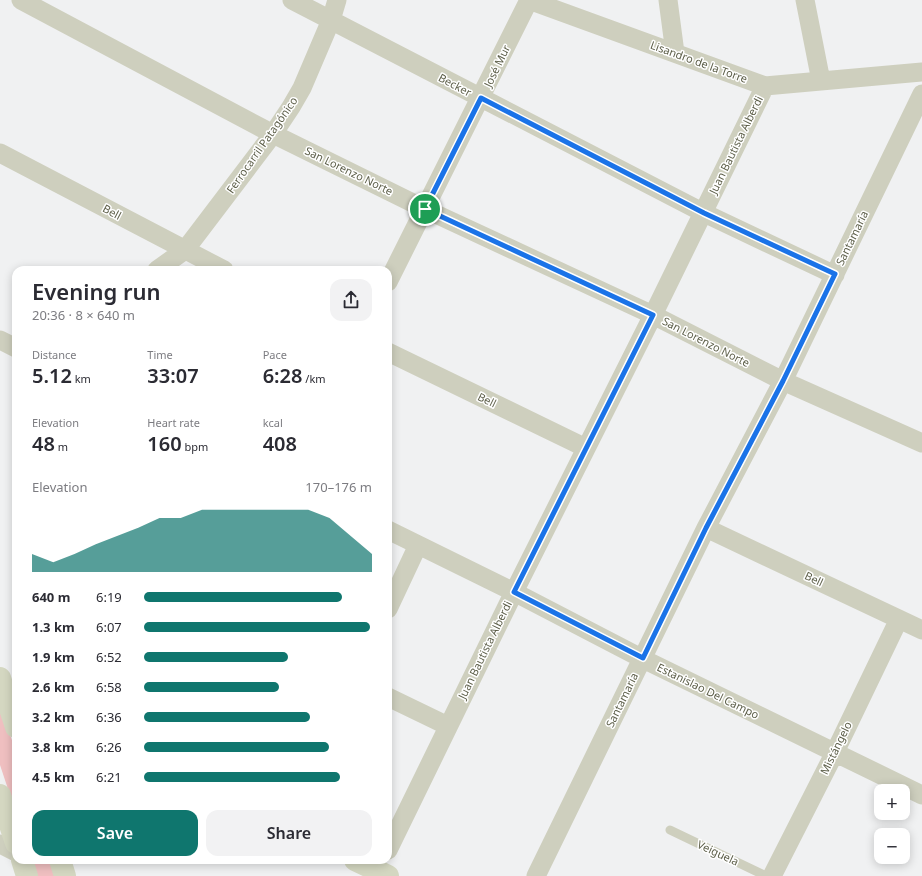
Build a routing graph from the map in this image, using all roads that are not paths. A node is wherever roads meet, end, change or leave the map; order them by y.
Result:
1 (21, 0) edge
2 (292, 0) edge
3 (337, 0) edge
4 (529, 0) edge
5 (668, 0) edge
6 (805, 0) edge
7 (331, 20) junction
8 (675, 53) junction
9 (922, 72) edge
10 (821, 81) junction
11 (765, 86) junction
12 (922, 94) edge
13 (481, 98) junction
14 (273, 134) junction
15 (0, 153) edge
16 (425, 209) junction
17 (704, 213) junction
18 (185, 250) junction
19 (163, 266) edge
20 (216, 266) edge
21 (392, 274) edge
22 (835, 274) junction
23 (653, 315) junction
24 (0, 340) edge
25 (12, 346) edge
26 (392, 354) edge
27 (783, 381) junction
28 (922, 443) edge
29 (586, 448) junction
30 (706, 528) junction
31 (392, 532) edge
32 (418, 545) junction
33 (514, 592) junction
34 (392, 600) edge
35 (900, 619) junction
36 (922, 630) edge
37 (643, 658) junction
38 (5, 686) edge
39 (392, 699) edge
40 (12, 712) edge
41 (448, 726) junction
42 (835, 752) junction
43 (0, 795) edge
44 (922, 796) edge
45 (670, 830) dead end
46 (12, 831) edge
47 (392, 842) edge
48 (0, 844) edge
49 (12, 850) edge
50 (23, 864) edge
51 (61, 864) edge
52 (365, 864) edge
53 (381, 871) edge
54 (27, 876) edge
55 (65, 876) edge
56 (536, 876) edge
57 (766, 876) edge
58 (772, 876) edge

1 - 14 street, San Lorenzo Norte
2 - 7 street, Becker
3 - 7 street, Ferrocarril Patagónico
4 - 8 street, Lisandro de la Torre
4 - 13 street, José Mur
5 - 8 street
6 - 10 street
7 - 13 street, Becker
7 - 14 street, Ferrocarril Patagónico
8 - 11 street, Lisandro de la Torre
9 - 10 street, Lisandro de la Torre
10 - 11 street, Lisandro de la Torre
11 - 17 street, Juan Bautista Alberdi
12 - 22 street, Santamaría
13 - 16 street, José Mur
13 - 17 street, Becker
14 - 16 street, San Lorenzo Norte
14 - 18 street, Ferrocarril Patagónico
15 - 18 street, Bell
16 - 21 street, José Mur
16 - 23 street, San Lorenzo Norte
17 - 22 street, Becker
17 - 23 street, Juan Bautista Alberdi
18 - 19 street, Ferrocarril Patagónico
18 - 20 street, Bell
22 - 27 street, Santamaría
23 - 27 street, San Lorenzo Norte
23 - 29 street, Juan Bautista Alberdi
24 - 25 street
26 - 29 street, Bell
27 - 28 street, San Lorenzo Norte
27 - 30 street, Santamaría
29 - 33 street, Juan Bautista Alberdi
30 - 35 street, Bell
30 - 37 street, Santamaría
31 - 32 street, Estanislao Del Campo
32 - 33 street, Estanislao Del Campo
32 - 34 street
33 - 37 street, Estanislao Del Campo
33 - 41 street, Juan Bautista Alberdi
35 - 36 street, Bell
35 - 42 street, Mistángelo
37 - 42 street, Estanislao Del Campo
37 - 56 street, Santamaría
38 - 40 main road
39 - 41 street
41 - 47 street, Juan Bautista Alberdi
42 - 44 street, Estanislao Del Campo
42 - 58 street, Mistángelo
43 - 46 main road
45 - 57 lane, Veiguela
48 - 49 street
50 - 54 main road
51 - 55 main road
52 - 53 main road

